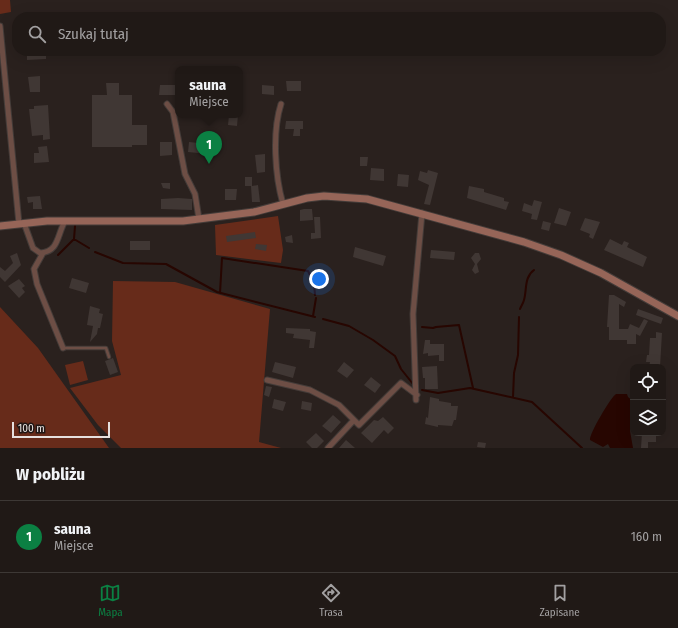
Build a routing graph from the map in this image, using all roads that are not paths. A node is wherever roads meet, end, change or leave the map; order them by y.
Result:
1 (0, 26) edge
2 (167, 104) dead end
3 (281, 104) dead end
4 (283, 204) junction
5 (422, 213) junction
6 (199, 219) junction
7 (65, 221) junction
8 (21, 224) junction
9 (0, 226) edge
10 (43, 253) junction
11 (678, 316) edge
12 (62, 348) joint
13 (109, 357) dead end
14 (267, 380) dead end
15 (354, 420) junction
16 (328, 448) edge

1 - 8 street
2 - 6 street
3 - 4 street
4 - 5 street
4 - 6 street
5 - 11 street
5 - 15 street
6 - 7 street
7 - 8 street
7 - 10 street
8 - 9 street
8 - 10 street
10 - 12 street
12 - 13 lane
14 - 15 street
15 - 16 street

